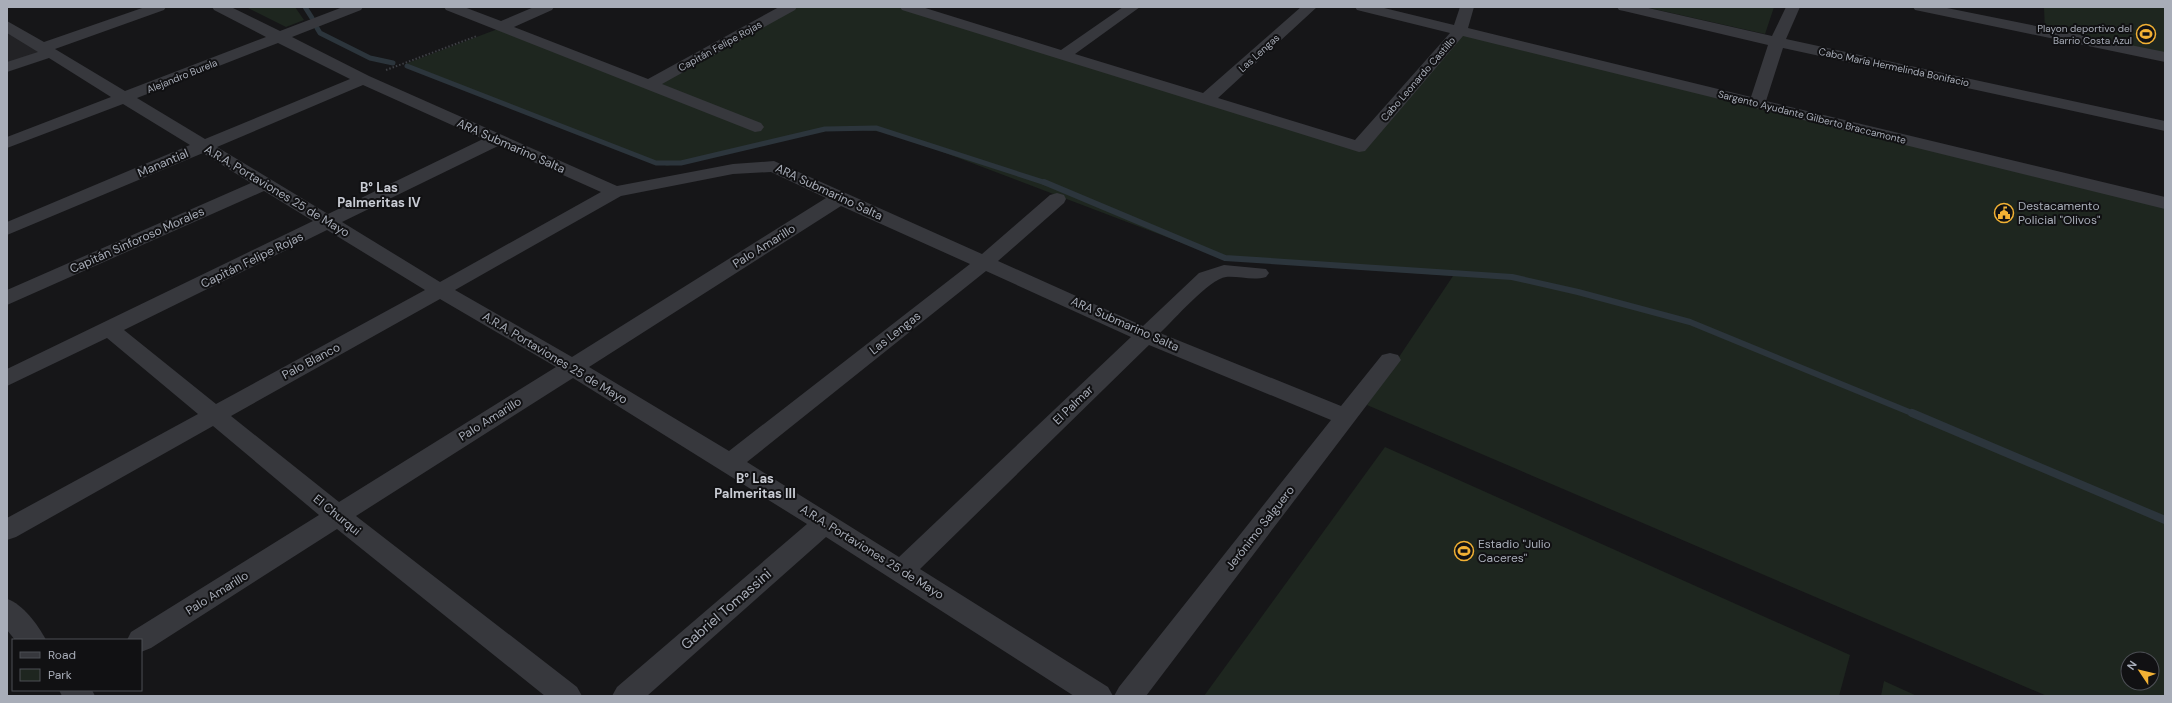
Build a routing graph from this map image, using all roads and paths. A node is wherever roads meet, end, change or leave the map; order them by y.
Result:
1 (159, 7) edge
2 (219, 7) edge
3 (356, 7) edge
4 (451, 7) edge
5 (547, 7) edge
6 (790, 7) edge
7 (907, 7) edge
8 (965, 7) edge
9 (1133, 7) edge
10 (1310, 7) edge
11 (1417, 7) edge
12 (1467, 7) edge
13 (1624, 7) edge
14 (1793, 7) edge
15 (1920, 7) edge
16 (1366, 8) edge
17 (946, 19) junction
18 (7, 26) edge
19 (503, 26) junction
20 (1460, 32) junction
21 (279, 37) junction
22 (1777, 42) junction
23 (46, 50) junction
24 (1065, 54) junction
25 (2165, 57) edge
26 (7, 67) edge
27 (363, 79) junction
28 (649, 85) junction
29 (124, 99) junction
30 (1207, 99) junction
31 (1757, 104) junction
32 (2165, 126) edge
33 (755, 127) dead end
34 (496, 140) junction
35 (7, 143) edge
36 (203, 147) junction
37 (266, 183) junction
38 (615, 192) junction
39 (840, 198) junction
40 (1057, 199) dead end
41 (2165, 203) edge
42 (330, 222) junction
43 (7, 229) edge
44 (985, 262) junction
45 (1259, 273) dead end
46 (441, 291) junction
47 (7, 298) edge
48 (110, 329) junction
49 (1145, 335) junction
50 (1390, 360) dead end
51 (572, 367) junction
52 (7, 378) edge
53 (213, 415) junction
54 (1346, 417) junction
55 (730, 463) junction
56 (338, 516) junction
57 (825, 523) junction
58 (7, 530) edge
59 (901, 570) junction
60 (7, 610) edge
61 (31, 639) edge
62 (142, 639) edge
63 (567, 696) edge
64 (627, 696) edge
65 (1098, 696) edge
66 (1129, 696) edge

1 - 23 street
2 - 21 street, ARA Submarino Salta
3 - 21 street, Alejandro Burela
4 - 19 street
5 - 19 street
6 - 28 street, Capitán Felipe Rojas
7 - 17 street
8 - 17 street
9 - 24 street
10 - 30 street, Las Lengas
11 - 16 street
12 - 20 street, Cabo Leonardo Castillo
13 - 22 street, Cabo María Hermelinda Bonifacio
14 - 22 street
15 - 25 street
16 - 20 street, Sargento Ayudante Gilberto Braccamonte
17 - 24 street
18 - 23 street, A.R.A. Portaviones 25 de Mayo
19 - 27 path
19 - 28 street
20 - 30 street, Cabo Leonardo Castillo
20 - 31 street, Sargento Ayudante Gilberto Braccamonte
21 - 27 street, ARA Submarino Salta
21 - 29 street, Alejandro Burela
22 - 31 street
22 - 32 street, Cabo María Hermelinda Bonifacio
23 - 26 street
23 - 29 street, A.R.A. Portaviones 25 de Mayo
24 - 30 street
27 - 34 street, ARA Submarino Salta
27 - 36 street, Manantial
28 - 33 street
29 - 35 street, Alejandro Burela
29 - 36 street, A.R.A. Portaviones 25 de Mayo
31 - 41 street, Sargento Ayudante Gilberto Braccamonte
34 - 38 street, ARA Submarino Salta
34 - 42 street, Capitán Felipe Rojas
36 - 37 street, A.R.A. Portaviones 25 de Mayo
36 - 43 street, Manantial
37 - 42 street, A.R.A. Portaviones 25 de Mayo
37 - 47 street, Capitán Sinforoso Morales
38 - 39 street, ARA Submarino Salta
38 - 46 street, Palo Blanco
39 - 44 street, ARA Submarino Salta
39 - 51 street, Palo Amarillo
40 - 44 street, Las Lengas
42 - 46 street, A.R.A. Portaviones 25 de Mayo
42 - 48 street, Capitán Felipe Rojas
44 - 49 street, ARA Submarino Salta
44 - 55 street, Las Lengas
45 - 49 street, El Palmar
46 - 51 street, A.R.A. Portaviones 25 de Mayo
46 - 53 street, Palo Blanco
48 - 52 street, Capitán Felipe Rojas
48 - 53 street, El Churqui
49 - 54 street, ARA Submarino Salta
49 - 59 street, El Palmar
50 - 54 street, Jerónimo Salguero
51 - 55 street, A.R.A. Portaviones 25 de Mayo
51 - 56 street, Palo Amarillo
53 - 56 street, El Churqui
53 - 58 street, Palo Blanco
54 - 66 street, Jerónimo Salguero
55 - 57 street, A.R.A. Portaviones 25 de Mayo
56 - 62 street, Palo Amarillo
56 - 63 street, El Churqui
57 - 59 street, A.R.A. Portaviones 25 de Mayo
57 - 64 street, Gabriel Tomassini
59 - 65 street, A.R.A. Portaviones 25 de Mayo
60 - 61 street

